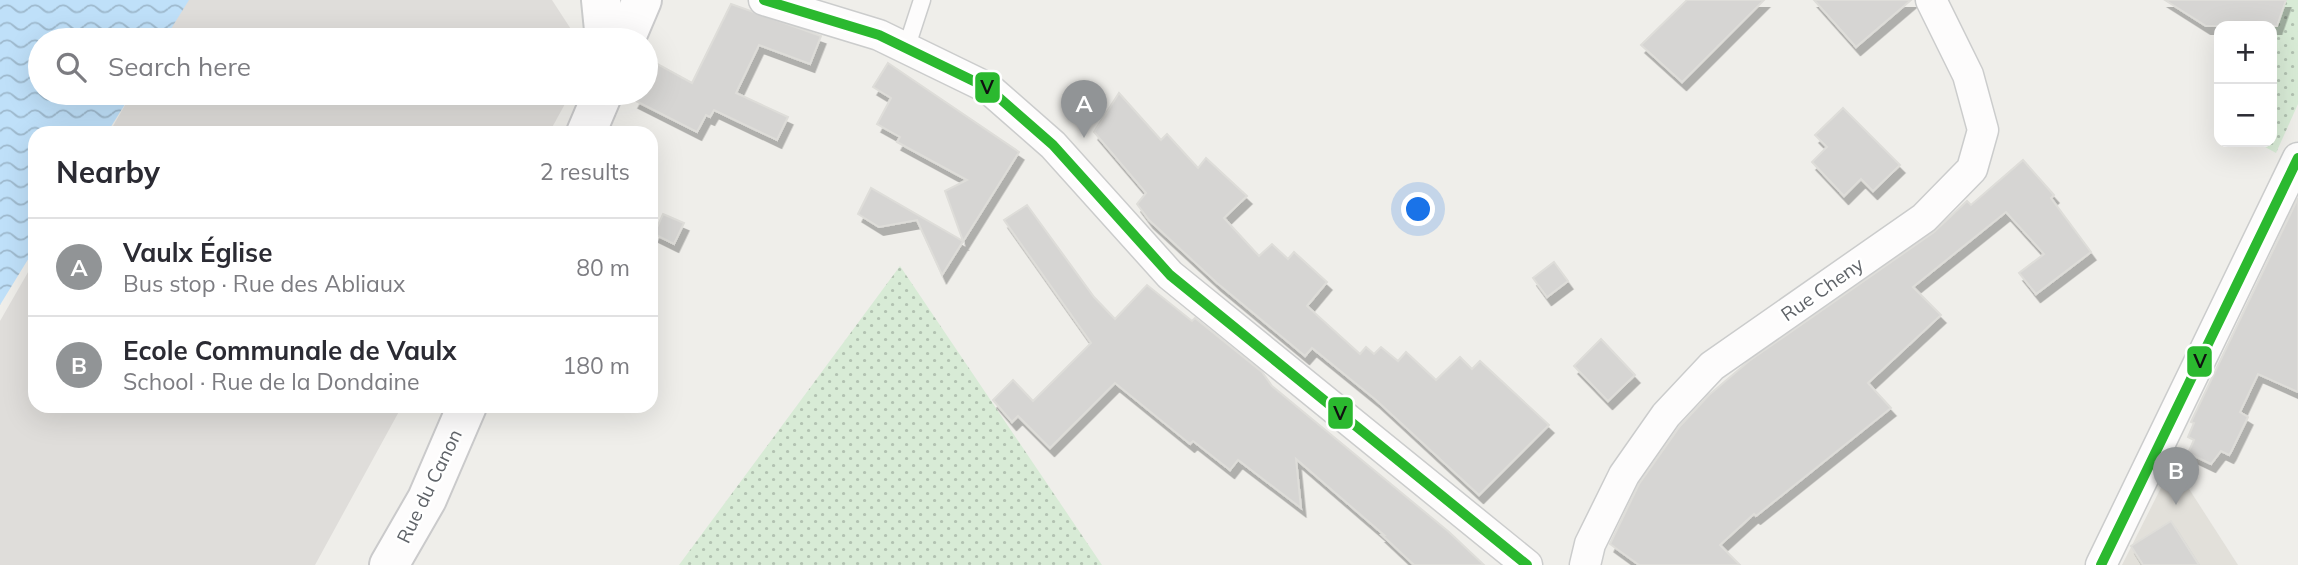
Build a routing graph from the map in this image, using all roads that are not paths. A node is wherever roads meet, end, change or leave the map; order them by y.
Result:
1 (601, 0) edge
2 (642, 0) edge
3 (764, 0) edge
4 (922, 0) edge
5 (1931, 0) edge
6 (604, 28) edge
7 (630, 28) edge
8 (907, 46) junction
9 (598, 105) edge
10 (589, 126) edge
11 (2298, 158) edge
12 (464, 413) edge
13 (389, 565) edge
14 (1527, 565) edge
15 (1585, 565) edge
16 (2101, 565) edge

1 - 6 main road
2 - 7 main road
3 - 8 street
4 - 8 lane
5 - 15 street, Rue Cheny
8 - 14 street
9 - 10 main road
11 - 16 street
12 - 13 main road, Rue du Canon

